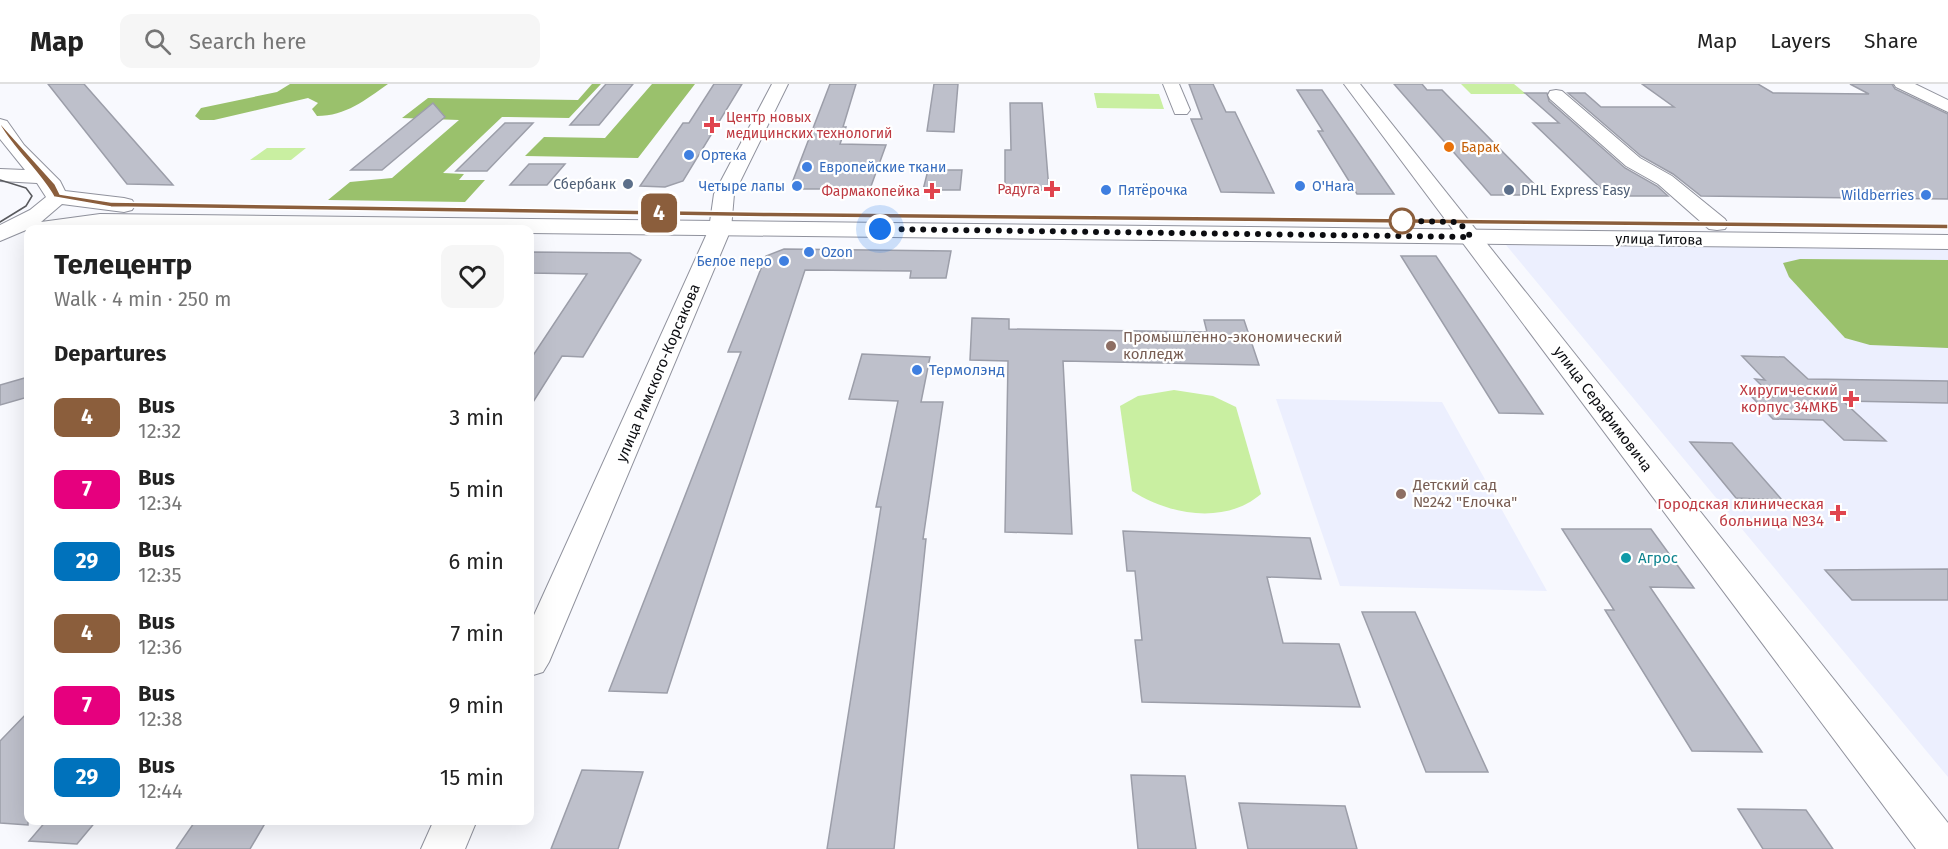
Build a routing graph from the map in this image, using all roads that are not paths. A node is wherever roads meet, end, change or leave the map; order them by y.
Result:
1 (780, 84) edge
2 (1171, 84) edge
3 (1352, 84) edge
4 (1902, 84) edge
5 (1556, 95) dead end
6 (1948, 107) edge
7 (1180, 110) dead end
8 (0, 125) edge
9 (6, 146) edge
10 (0, 175) edge
11 (42, 177) junction
12 (57, 196) junction
13 (721, 221) junction
14 (1717, 224) junction
15 (72, 225) edge
16 (1948, 226) edge
17 (1465, 229) junction
18 (24, 232) edge
19 (0, 236) edge
20 (1948, 242) edge
21 (534, 653) edge
22 (454, 825) edge
23 (443, 849) edge
24 (1942, 849) edge

1 - 13 street, улица Римского-Корсакова
2 - 7 street
3 - 17 street, улица Серафимовича
4 - 6 street
5 - 14 street
8 - 9 main road
9 - 11 main road
10 - 11 main road
11 - 12 main road
12 - 13 main road, улица Титова
12 - 19 main road
13 - 15 main road, улица Титова
13 - 17 main road, улица Титова
13 - 21 street, улица Римского-Корсакова
14 - 16 main road, улица Титова
14 - 17 main road, улица Титова
17 - 20 main road, улица Титова
17 - 24 street, улица Серафимовича
18 - 19 main road
22 - 23 street

